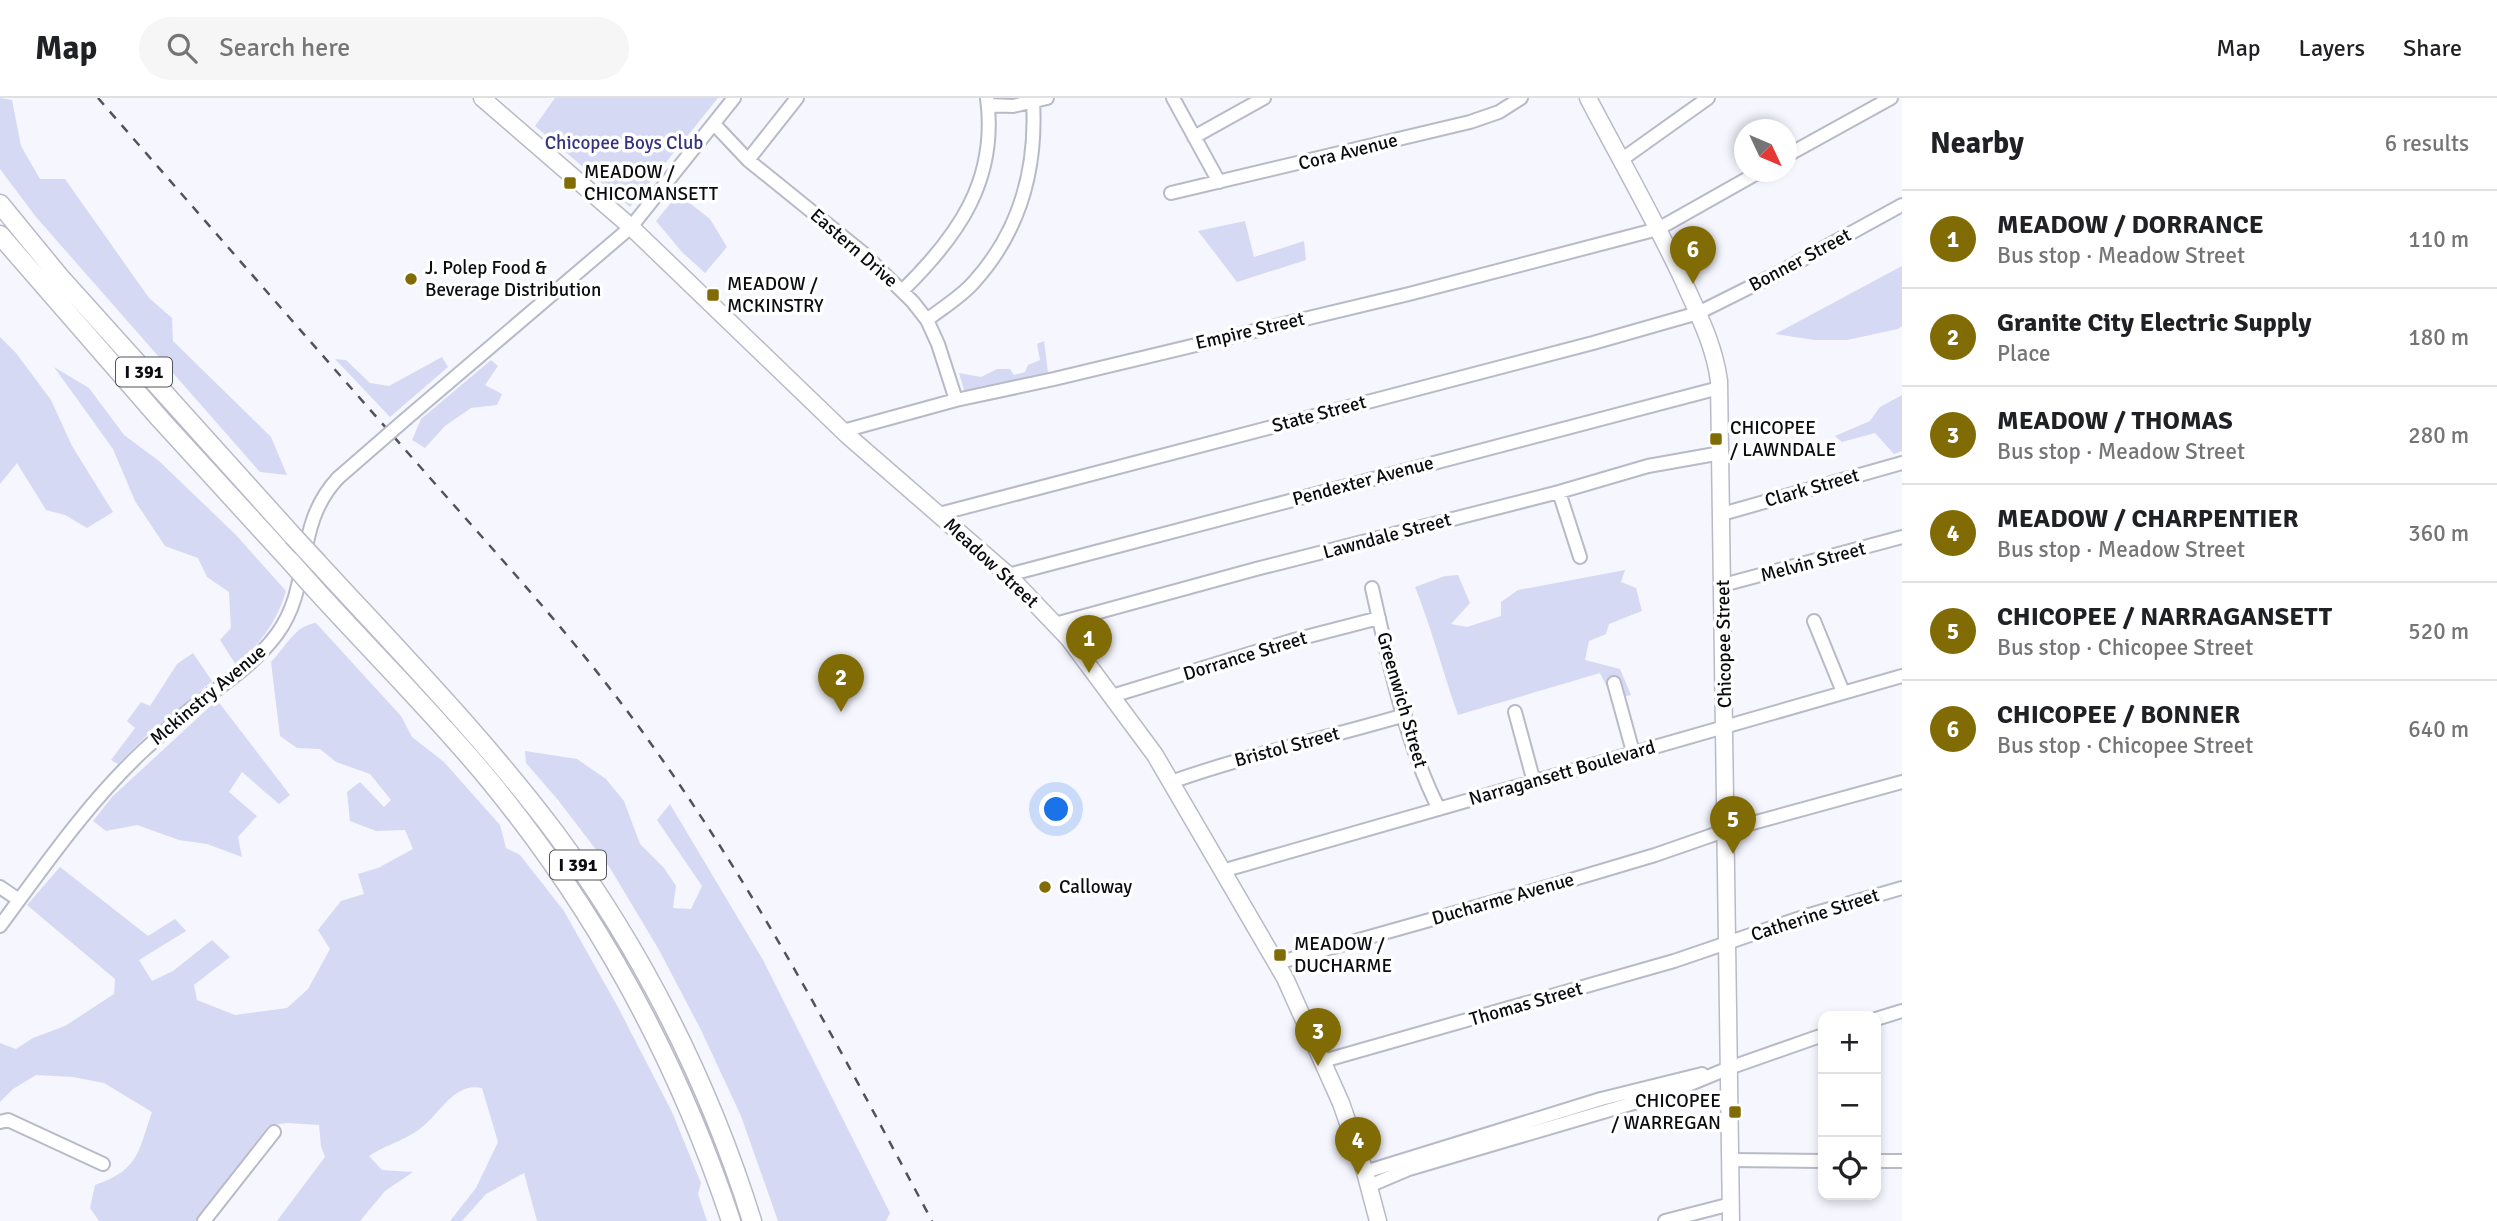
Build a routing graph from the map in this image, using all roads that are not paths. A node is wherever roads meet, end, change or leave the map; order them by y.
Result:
1 (483, 98) edge
2 (734, 98) edge
3 (797, 98) edge
4 (1047, 98) edge
5 (1173, 98) edge
6 (1264, 98) edge
7 (1521, 98) edge
8 (1588, 98) edge
9 (1891, 98) edge
10 (1701, 100) edge
11 (1033, 101) junction
12 (988, 102) edge
13 (714, 124) junction
14 (1194, 137) junction
15 (1797, 150) edge
16 (748, 160) junction
17 (1621, 160) junction
18 (1219, 182) junction
19 (1741, 182) edge
20 (1171, 193) dead end
21 (0, 204) edge
22 (1902, 205) edge
23 (631, 227) junction
24 (1658, 229) junction
25 (0, 235) edge
26 (903, 290) junction
27 (1698, 313) junction
28 (927, 320) junction
29 (1719, 388) junction
30 (956, 400) junction
31 (843, 431) junction
32 (1721, 453) junction
33 (1902, 463) edge
34 (1559, 492) junction
35 (939, 514) junction
36 (1722, 514) junction
37 (1902, 537) edge
38 (1580, 557) dead end
39 (1008, 575) junction
40 (1723, 586) junction
41 (1372, 588) dead end
42 (1379, 618) junction
43 (1814, 621) dead end
44 (1055, 624) junction
45 (1902, 676) edge
46 (1614, 683) dead end
47 (1843, 692) junction
48 (1112, 696) junction
49 (1515, 712) dead end
50 (1405, 715) junction
51 (1725, 727) junction
52 (1633, 752) junction
53 (1171, 782) junction
54 (1534, 782) junction
55 (1902, 782) edge
56 (1439, 809) junction
57 (1727, 830) junction
58 (1222, 871) junction
59 (0, 887) edge
60 (1902, 888) edge
61 (19, 900) junction
62 (0, 926) edge
63 (1727, 943) junction
64 (1277, 963) junction
65 (1902, 1011) edge
66 (1881, 1017) edge
67 (1818, 1037) edge
68 (1323, 1061) junction
69 (1729, 1068) junction
70 (0, 1122) edge
71 (274, 1132) dead end
72 (1730, 1160) junction
73 (1818, 1161) edge
74 (1881, 1161) edge
75 (1902, 1161) edge
76 (103, 1164) dead end
77 (1367, 1179) junction
78 (1731, 1204) junction
79 (204, 1221) edge
80 (731, 1221) edge
81 (752, 1221) edge
82 (1378, 1221) edge
83 (1665, 1221) edge
84 (1731, 1221) edge

1 - 23 main road, Meadow Street
2 - 13 street
3 - 16 street
4 - 11 street
5 - 14 street
6 - 14 street
7 - 18 street, Cora Avenue
8 - 17 main road, Chicopee Street
9 - 15 street
10 - 17 street
11 - 12 street
11 - 28 street
12 - 26 street
13 - 16 street, Eastern Drive
13 - 23 street
14 - 18 street
16 - 26 street, Eastern Drive
17 - 24 main road, Chicopee Street
18 - 20 street, Cora Avenue
19 - 24 street, Empire Street
21 - 81 highway, I 391, bridge
22 - 27 street, Bonner Street
23 - 31 main road, Meadow Street
23 - 61 street, Mckinstry Avenue, bridge
24 - 27 main road, Chicopee Street
24 - 30 street, Empire Street
25 - 80 highway, I 391, bridge
26 - 28 street, Eastern Drive
27 - 29 main road, Chicopee Street
27 - 35 street, State Street
28 - 30 street, Eastern Drive
29 - 32 main road, Chicopee Street
29 - 39 street, Pendexter Avenue
30 - 31 street, Empire Street
31 - 35 main road, Meadow Street
32 - 34 street, Lawndale Street
32 - 36 main road, Chicopee Street
33 - 36 street, Clark Street
34 - 38 street
34 - 44 street, Lawndale Street
35 - 39 main road, Meadow Street
36 - 40 main road, Chicopee Street
37 - 40 street, Melvin Street
39 - 44 main road, Meadow Street
40 - 51 main road, Chicopee Street
41 - 42 street, Greenwich Street
42 - 48 street, Dorrance Street
42 - 50 street, Greenwich Street
43 - 47 street
44 - 48 main road, Meadow Street
45 - 47 street, Narragansett Boulevard
46 - 52 street
47 - 51 street, Narragansett Boulevard
48 - 53 main road, Meadow Street
49 - 54 street
50 - 53 street, Bristol Street
50 - 56 street, Greenwich Street
51 - 52 street, Narragansett Boulevard
51 - 57 main road, Chicopee Street
52 - 54 street, Narragansett Boulevard
53 - 58 main road, Meadow Street
54 - 56 street, Narragansett Boulevard
55 - 57 street, Ducharme Avenue
56 - 58 street, Narragansett Boulevard
57 - 63 main road, Chicopee Street
57 - 64 street, Ducharme Avenue
58 - 64 main road, Meadow Street
59 - 61 street
60 - 63 street, Catherine Street
61 - 62 street, Mckinstry Avenue
63 - 68 street, Thomas Street
63 - 69 main road, Chicopee Street
64 - 68 main road, Meadow Street
65 - 66 street
67 - 69 street
68 - 77 main road, Meadow Street
69 - 72 main road, Chicopee Street
69 - 77 street
70 - 76 street
71 - 79 street
72 - 73 street
72 - 78 main road, Chicopee Street
74 - 75 street
77 - 82 main road, Meadow Street
78 - 83 street
78 - 84 main road, Chicopee Street

